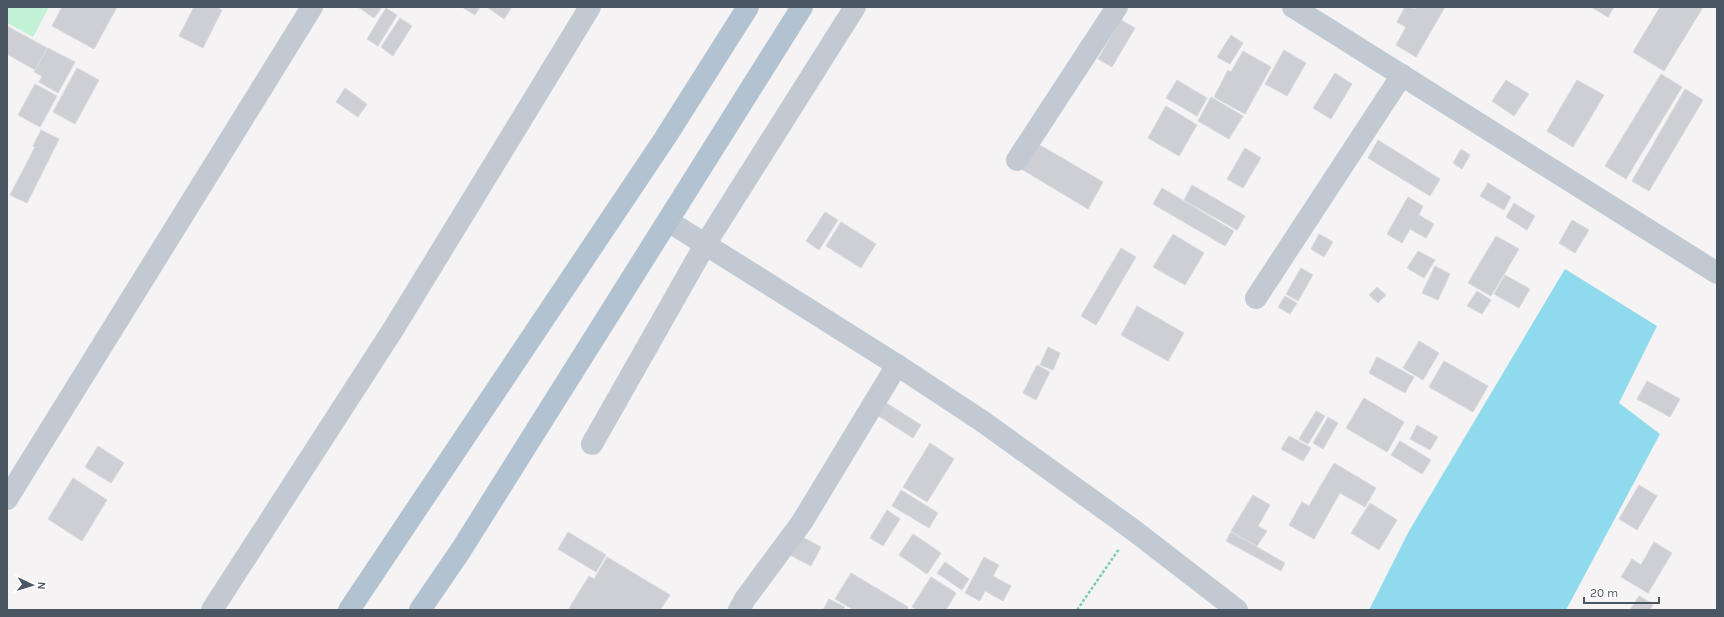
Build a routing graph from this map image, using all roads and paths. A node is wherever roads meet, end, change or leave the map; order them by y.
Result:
1 (590, 7) edge
2 (748, 7) edge
3 (802, 7) edge
4 (855, 7) edge
5 (1117, 7) edge
6 (1293, 7) edge
7 (303, 10) edge
8 (1402, 75) junction
9 (1016, 160) dead end
10 (668, 221) junction
11 (706, 243) junction
12 (1717, 273) edge
13 (1256, 298) dead end
14 (897, 365) junction
15 (592, 444) dead end
16 (7, 499) edge
17 (1132, 529) junction
18 (212, 610) edge
19 (349, 610) edge
20 (420, 610) edge
21 (738, 610) edge
22 (1077, 610) edge
23 (1237, 610) edge

1 - 18 street
2 - 19 main road
3 - 10 main road
4 - 11 street
5 - 9 street
6 - 8 street
7 - 16 street
8 - 12 street
8 - 13 street
10 - 11 street
10 - 20 main road
11 - 14 street
11 - 15 street
14 - 17 street
14 - 21 street
17 - 22 path
17 - 23 street

